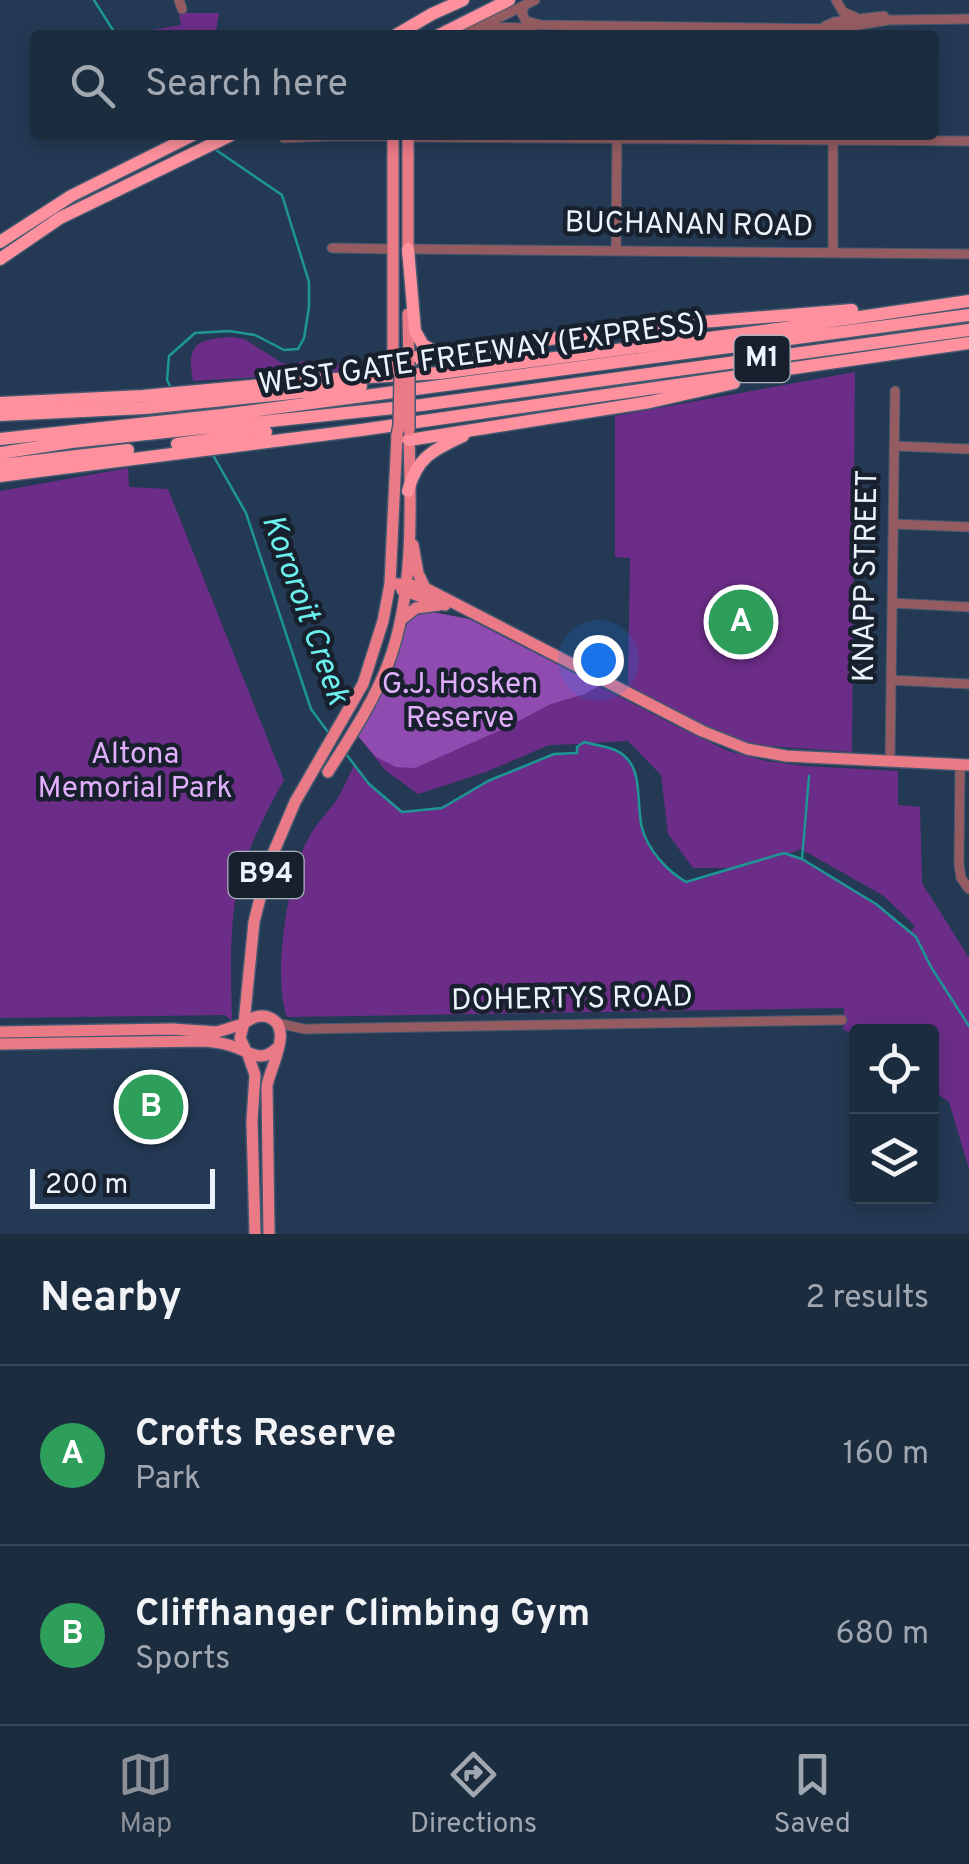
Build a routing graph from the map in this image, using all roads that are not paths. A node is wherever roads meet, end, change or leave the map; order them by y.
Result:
1 (463, 0) edge
2 (509, 0) edge
3 (535, 0) edge
4 (835, 0) edge
5 (524, 7) junction
6 (871, 17) junction
7 (912, 19) junction
8 (969, 19) edge
9 (556, 25) junction
10 (481, 28) junction
11 (834, 29) edge
12 (409, 30) edge
13 (458, 30) edge
14 (471, 30) edge
15 (608, 30) edge
16 (686, 30) edge
17 (183, 140) edge
18 (221, 140) edge
19 (393, 140) edge
20 (408, 140) edge
21 (617, 140) edge
22 (833, 140) edge
23 (935, 140) edge
24 (969, 141) edge
25 (6, 238) edge
26 (26, 239) junction
27 (332, 248) dead end
28 (393, 248) junction
29 (408, 248) junction
30 (616, 251) junction
31 (833, 253) junction
32 (969, 254) edge
33 (0, 259) edge
34 (969, 299) edge
35 (969, 314) edge
36 (969, 330) edge
37 (969, 342) edge
38 (440, 355) junction
39 (409, 362) junction
40 (785, 369) junction
41 (397, 375) junction
42 (894, 391) dead end
43 (144, 402) junction
44 (0, 403) edge
45 (0, 415) edge
46 (499, 424) junction
47 (405, 435) junction
48 (234, 436) junction
49 (0, 437) edge
50 (172, 444) junction
51 (894, 446) junction
52 (969, 450) edge
53 (0, 453) edge
54 (0, 470) edge
55 (408, 491) junction
56 (893, 524) junction
57 (969, 527) edge
58 (408, 530) junction
59 (390, 584) junction
60 (406, 588) junction
61 (425, 588) junction
62 (443, 604) junction
63 (892, 604) junction
64 (969, 607) edge
65 (469, 612) junction
66 (401, 620) junction
67 (891, 680) junction
68 (969, 684) edge
69 (890, 761) junction
70 (964, 765) edge
71 (328, 772) dead end
72 (969, 889) edge
73 (842, 1020) dead end
74 (276, 1022) junction
75 (244, 1023) junction
76 (304, 1030) junction
77 (0, 1032) edge
78 (0, 1044) edge
79 (279, 1045) junction
80 (247, 1052) junction
81 (255, 1234) edge
82 (269, 1234) edge

1 - 12 highway
2 - 13 highway
3 - 5 street
4 - 6 street
4 - 11 street
5 - 9 street
5 - 10 street
6 - 7 street
6 - 11 street
7 - 8 street
7 - 11 street
9 - 10 street
9 - 15 street
10 - 14 street
11 - 16 street
17 - 25 highway
18 - 26 highway
19 - 28 main road, B94
20 - 29 main road, B94
21 - 30 street
22 - 31 street
23 - 24 street
25 - 26 highway
26 - 33 highway
27 - 28 street
28 - 29 main road
28 - 41 main road, B94
29 - 30 street, BUCHANAN ROAD
29 - 38 highway
29 - 39 main road, B94
30 - 31 street, BUCHANAN ROAD
31 - 32 street, BUCHANAN ROAD
34 - 38 highway
34 - 43 highway, M1
35 - 49 highway, WEST GATE FREEWAY (EXPRESS) / M1
36 - 48 highway, WEST GATE FREEWAY (EXPRESS) / M1
37 - 40 highway, M1
38 - 39 highway
39 - 41 main road
39 - 47 main road, B94, bridge
40 - 46 highway
40 - 48 highway, M1
41 - 47 main road, B94, bridge
42 - 51 street, KNAPP STREET
43 - 44 highway
43 - 45 highway
46 - 47 highway
46 - 55 highway
47 - 55 main road, B94
47 - 59 main road, B94
48 - 50 highway, WEST GATE FREEWAY (EXPRESS) / M1
50 - 53 highway, WEST GATE FREEWAY (EXPRESS) / M1
50 - 54 highway
50 - 54 highway, M1
51 - 52 street
51 - 56 street, KNAPP STREET
55 - 58 main road, B94
56 - 57 street
56 - 63 street, KNAPP STREET
58 - 60 main road, B94
58 - 61 main road
59 - 60 main road
59 - 75 main road, B94
60 - 61 main road
60 - 62 main road
60 - 66 main road, B94
61 - 65 main road
62 - 65 main road
62 - 66 main road
63 - 64 street
63 - 67 street, KNAPP STREET
65 - 69 main road
66 - 71 main road, B94
67 - 68 street
67 - 69 street, KNAPP STREET
69 - 70 main road
70 - 72 street
73 - 76 street, DOHERTYS ROAD
74 - 75 main road
74 - 76 street, DOHERTYS ROAD
74 - 79 main road
75 - 77 main road
75 - 80 main road
76 - 79 street, DOHERTYS ROAD
78 - 80 main road
79 - 80 main road
79 - 82 main road
80 - 81 main road

